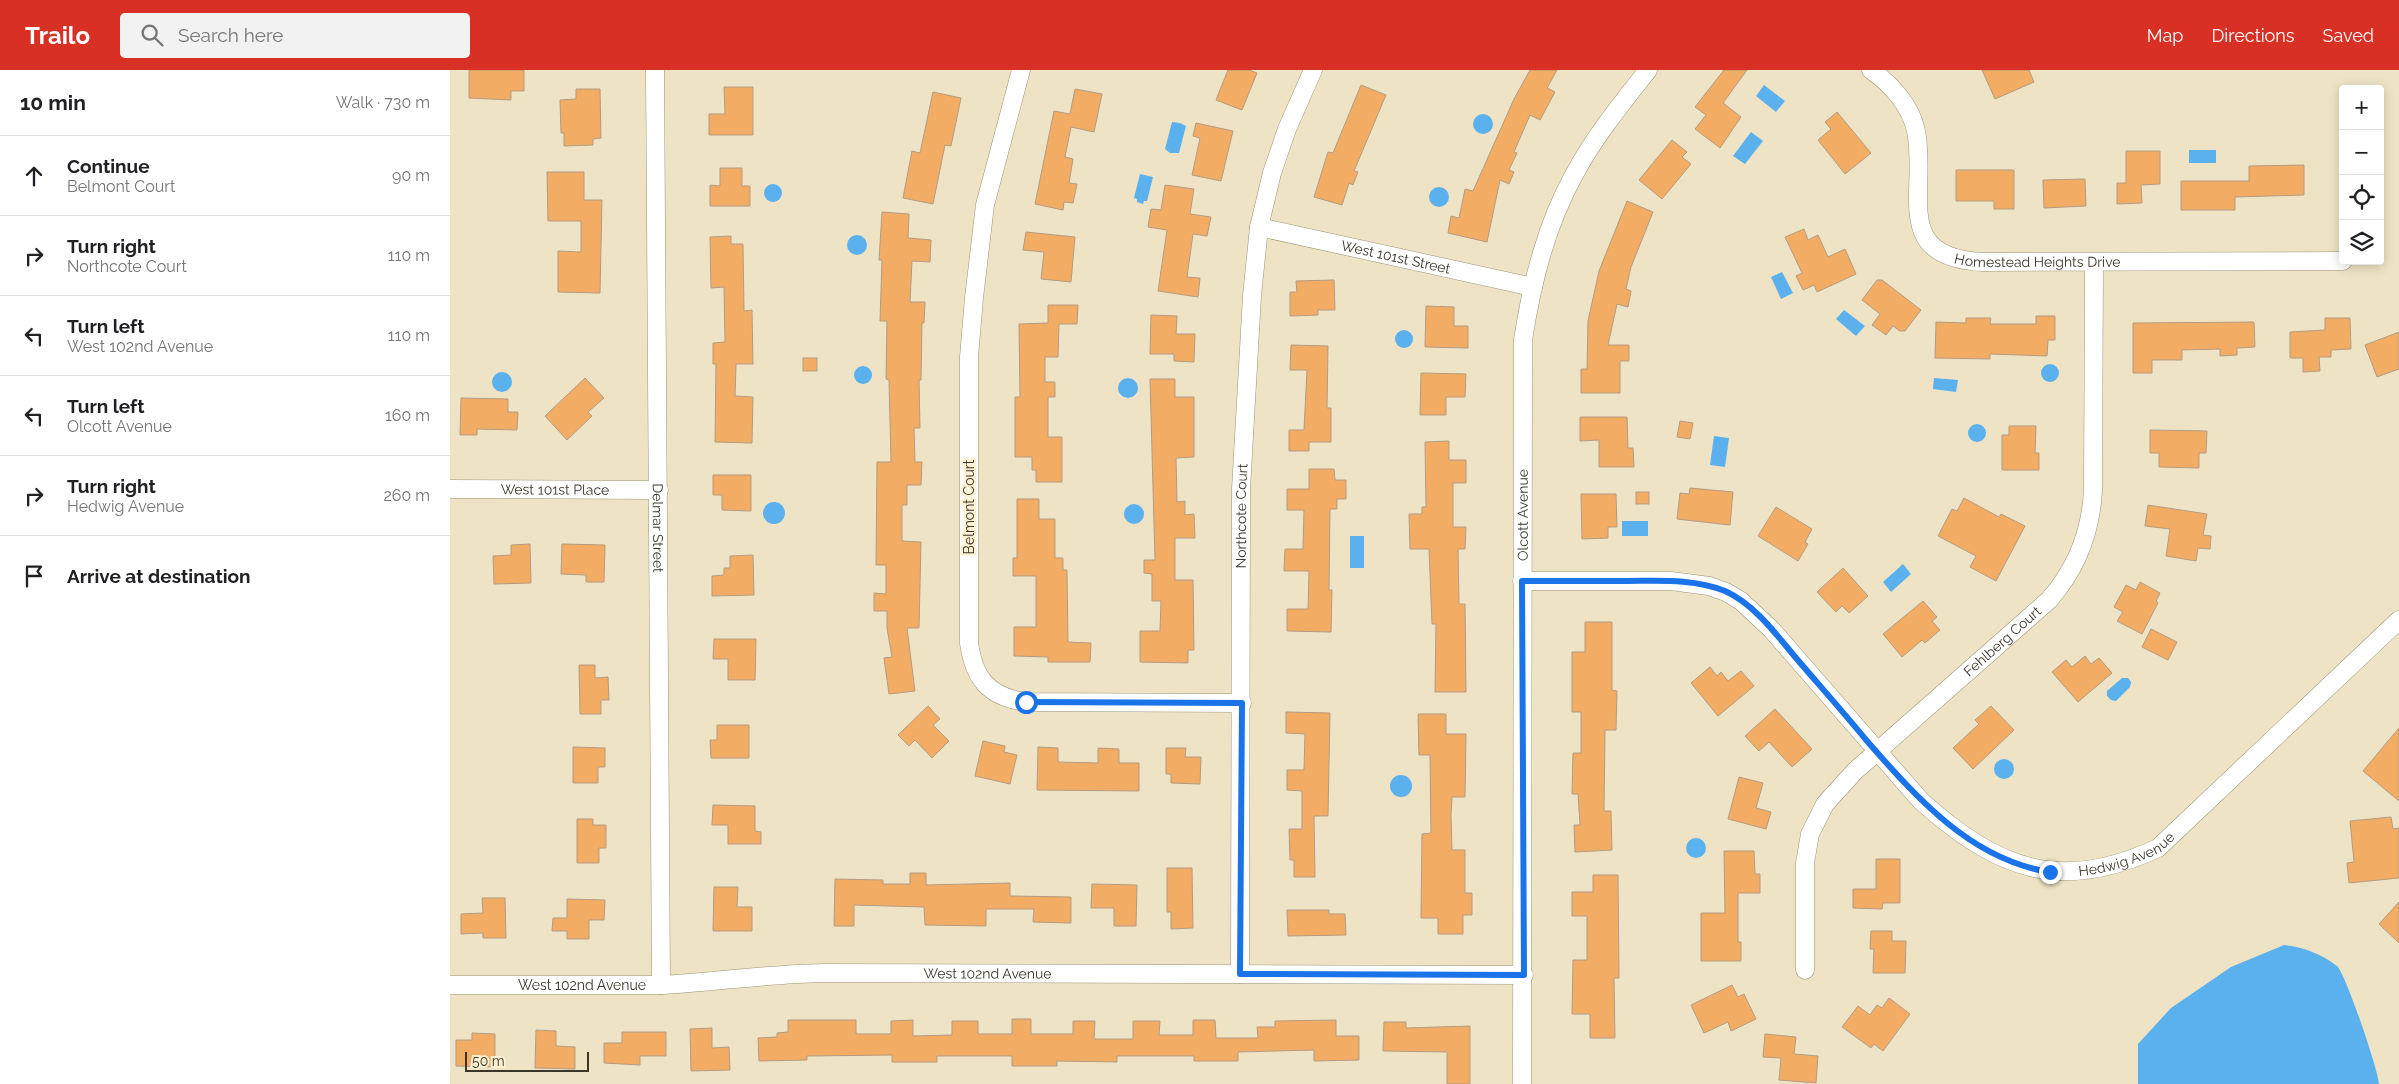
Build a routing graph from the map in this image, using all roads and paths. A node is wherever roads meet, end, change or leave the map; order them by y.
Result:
1 (655, 70) edge
2 (1021, 70) edge
3 (1313, 70) edge
4 (1648, 70) edge
5 (1872, 70) edge
6 (1259, 227) junction
7 (2339, 261) edge
8 (2094, 262) junction
9 (1533, 287) junction
10 (450, 489) edge
11 (659, 490) junction
12 (1522, 581) junction
13 (2399, 620) edge
14 (1242, 703) junction
15 (1877, 752) junction
16 (1805, 970) dead end
17 (1240, 974) junction
18 (1524, 975) junction
19 (450, 985) edge
20 (661, 985) junction
21 (1522, 1084) edge

1 - 11 street, Delmar Street
2 - 14 street, Belmont Court
3 - 6 street, Northcote Court
4 - 9 street, Olcott Avenue
5 - 8 street, Homestead Heights Drive
6 - 9 street, West 101st Street
6 - 14 street, Northcote Court
7 - 8 street, Homestead Heights Drive
8 - 15 street, Fehlberg Court
9 - 12 street, Olcott Avenue
10 - 11 street, West 101st Place
11 - 20 street, Delmar Street
12 - 15 street, Hedwig Avenue
12 - 18 street, Olcott Avenue
13 - 15 street, Hedwig Avenue
14 - 17 street, Northcote Court
15 - 16 street, Fehlberg Court
17 - 18 street, West 102nd Avenue
17 - 20 street, West 102nd Avenue
18 - 21 street, Olcott Avenue
19 - 20 street, West 102nd Avenue

